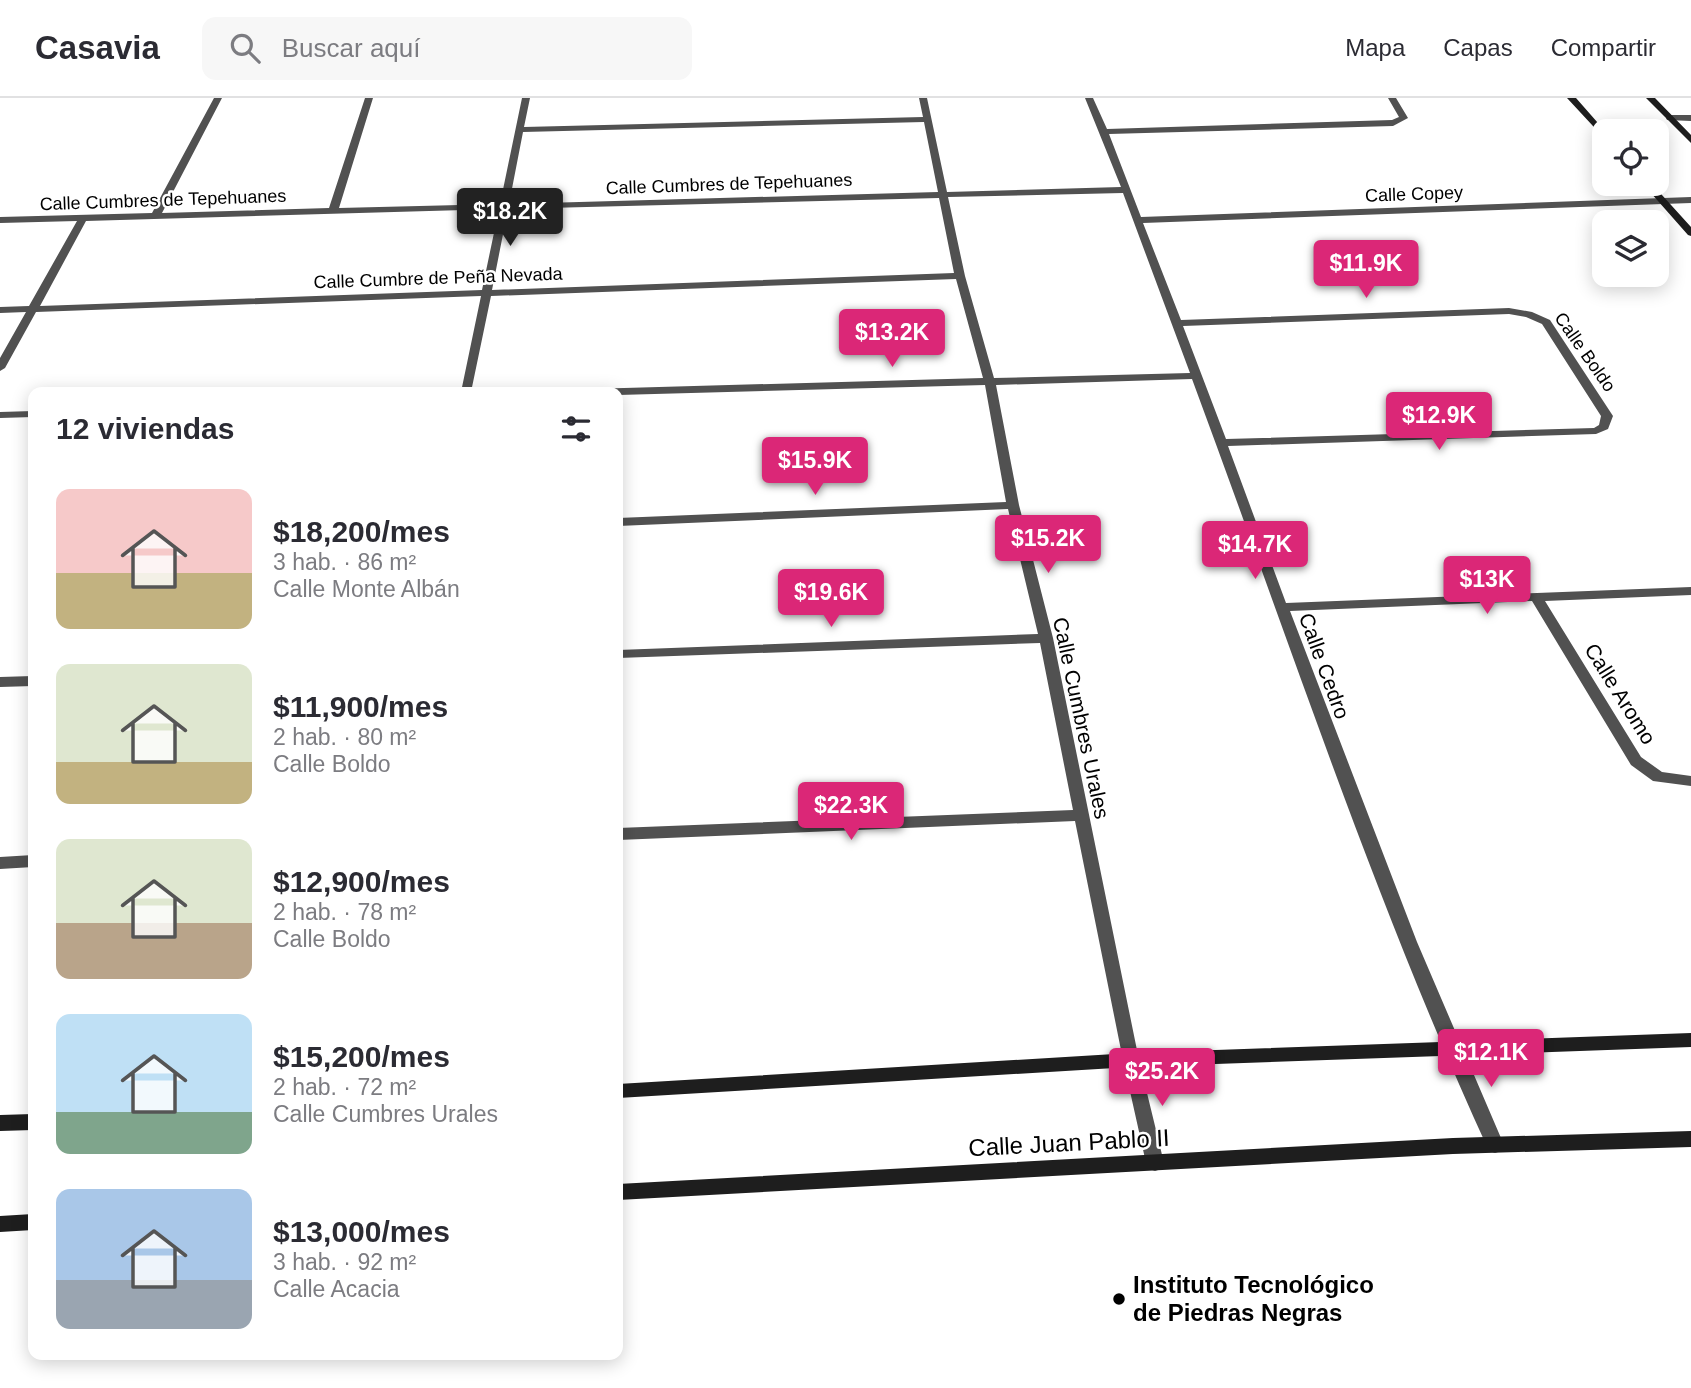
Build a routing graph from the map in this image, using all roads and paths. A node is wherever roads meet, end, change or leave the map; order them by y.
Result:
1 (218, 98) edge
2 (369, 98) edge
3 (526, 98) edge
4 (923, 98) edge
5 (1089, 98) edge
6 (1392, 98) edge
7 (1571, 98) edge
8 (1650, 98) edge
9 (1670, 118) junction
10 (1691, 118) edge
11 (926, 120) junction
12 (1592, 121) edge
13 (519, 130) junction
14 (1104, 132) junction
15 (1691, 140) edge
16 (1124, 190) junction
17 (943, 193) junction
18 (1658, 196) edge
19 (1662, 200) junction
20 (1691, 200) edge
21 (503, 206) junction
22 (333, 212) junction
23 (156, 215) junction
24 (83, 218) junction
25 (1137, 219) junction
26 (0, 220) edge
27 (1691, 233) edge
28 (960, 276) junction
29 (484, 294) junction
30 (34, 308) junction
31 (0, 310) edge
32 (1176, 323) junction
33 (0, 368) edge
34 (1196, 376) junction
35 (990, 383) junction
36 (467, 387) edge
37 (623, 391) edge
38 (28, 414) edge
39 (0, 415) edge
40 (1222, 443) junction
41 (1013, 505) junction
42 (623, 522) edge
43 (1691, 591) edge
44 (1536, 597) junction
45 (1282, 607) junction
46 (1046, 638) junction
47 (623, 654) edge
48 (28, 681) edge
49 (0, 682) edge
50 (1691, 781) edge
51 (1082, 816) junction
52 (623, 834) edge
53 (28, 861) edge
54 (0, 863) edge
55 (1691, 1040) edge
56 (1452, 1050) junction
57 (1131, 1060) junction
58 (623, 1091) edge
59 (28, 1122) edge
60 (0, 1123) edge
61 (1691, 1139) edge
62 (1495, 1144) junction
63 (1155, 1163) junction
64 (623, 1192) edge
65 (28, 1222) edge
66 (0, 1224) edge

1 - 23 street
2 - 22 street
3 - 13 street
4 - 11 street, Calle Cumbres Urales
5 - 14 street, Calle Cedro
6 - 14 street
7 - 12 main road
8 - 9 main road
9 - 10 street
9 - 15 main road
11 - 13 street
11 - 17 street, Calle Cumbres Urales
13 - 21 street
14 - 16 street, Calle Cedro
16 - 17 street, Calle Cumbres de Tepehuanes
16 - 25 street, Calle Cedro
17 - 21 street, Calle Cumbres de Tepehuanes
17 - 28 street, Calle Cumbres Urales
18 - 19 main road
19 - 20 street, Calle Copey
19 - 25 street, Calle Copey
19 - 27 main road
21 - 22 street, Calle Cumbres de Tepehuanes
21 - 29 street
22 - 23 street, Calle Cumbres de Tepehuanes
23 - 24 street, Calle Cumbres de Tepehuanes
24 - 26 street, Calle Cumbres de Tepehuanes
24 - 30 street
25 - 32 street, Calle Cedro
28 - 29 street, Calle Cumbre de Peña Nevada
28 - 35 street, Calle Cumbres Urales
29 - 30 street, Calle Cumbre de Peña Nevada
29 - 36 street
30 - 31 street, Calle Cumbre de Peña Nevada
30 - 33 street
32 - 34 street, Calle Cedro
32 - 40 street, Calle Boldo
34 - 35 street
34 - 40 street, Calle Cedro
35 - 37 street
35 - 41 street, Calle Cumbres Urales
38 - 39 street
40 - 45 street, Calle Cedro
41 - 42 street
41 - 46 street, Calle Cumbres Urales
43 - 44 street
44 - 45 street
44 - 50 street, Calle Aromo
45 - 56 street, Calle Cedro
46 - 47 street
46 - 51 street, Calle Cumbres Urales
48 - 49 street
51 - 52 street
51 - 57 street, Calle Cumbres Urales
53 - 54 street
55 - 56 main road
56 - 57 main road
56 - 62 street, Calle Cedro
57 - 58 main road
57 - 63 street, Calle Cumbres Urales
59 - 60 main road
61 - 62 main road, Calle Juan Pablo II
62 - 63 main road, Calle Juan Pablo II
63 - 64 main road, Calle Juan Pablo II
65 - 66 main road

